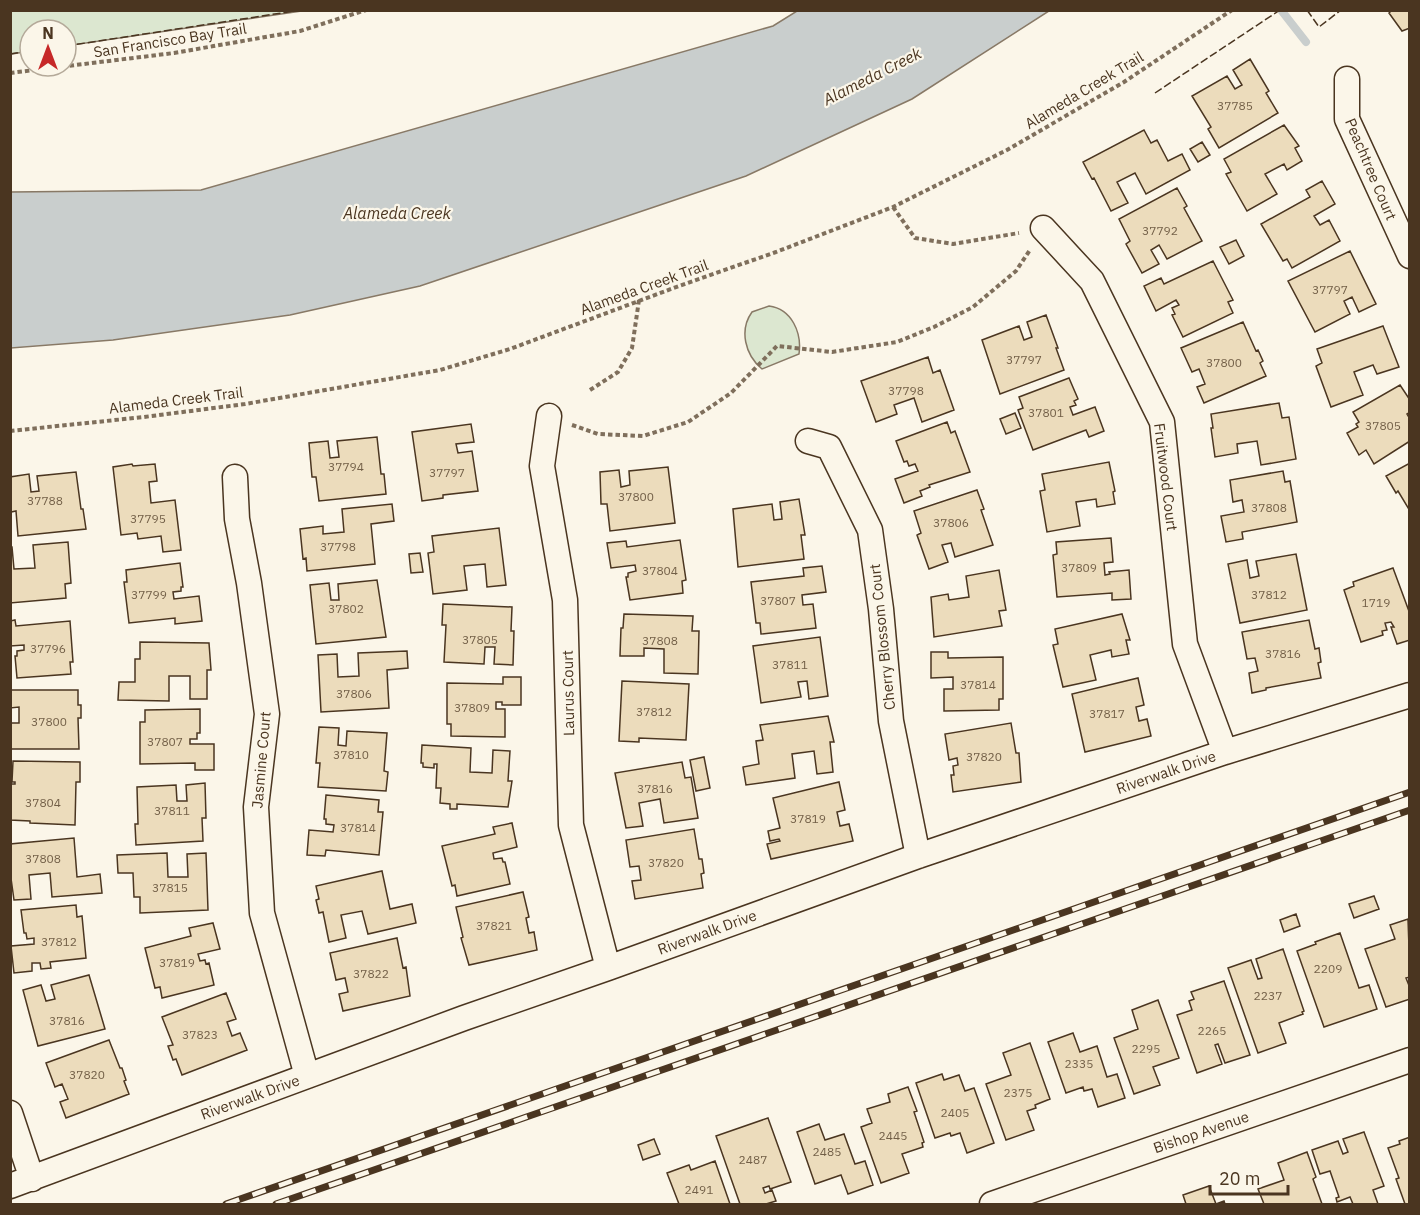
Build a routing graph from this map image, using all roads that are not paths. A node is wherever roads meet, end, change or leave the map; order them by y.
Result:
1 (1347, 79) dead end
2 (1043, 228) road end
3 (1410, 256) edge
4 (549, 416) road end
5 (808, 441) dead end
6 (235, 477) dead end
7 (1410, 695) edge
8 (1225, 752) junction
9 (918, 856) junction
10 (608, 968) junction
11 (1410, 1060) edge
12 (307, 1076) junction
13 (10, 1113) edge
14 (21, 1182) edge
15 (992, 1204) edge

1 - 3 street, Peachtree Court
2 - 8 street, Fruitwood Court
4 - 10 street, Laurus Court
5 - 9 street, Cherry Blossom Court
6 - 12 street, Jasmine Court
7 - 8 street, Riverwalk Drive
8 - 9 street, Riverwalk Drive
9 - 10 street, Riverwalk Drive
10 - 12 street, Riverwalk Drive
11 - 15 street, Bishop Avenue
12 - 14 street, Riverwalk Drive
13 - 14 street

